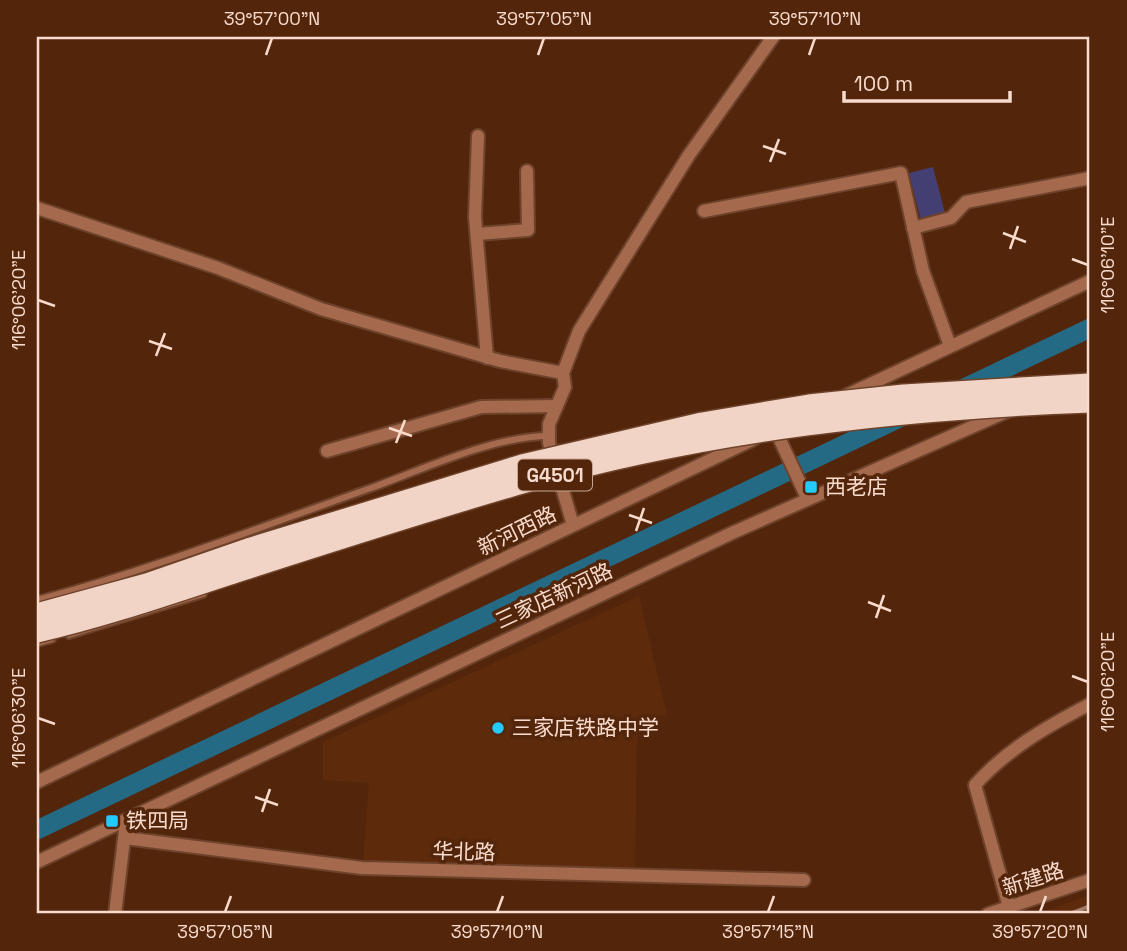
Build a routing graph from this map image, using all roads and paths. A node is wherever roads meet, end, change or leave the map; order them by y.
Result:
1 (773, 37) edge
2 (478, 136) dead end
3 (527, 170) dead end
4 (1090, 178) edge
5 (37, 208) edge
6 (704, 211) dead end
7 (913, 228) junction
8 (477, 234) junction
9 (1090, 281) edge
10 (950, 346) junction
11 (487, 358) junction
12 (1090, 371) edge
13 (563, 373) junction
14 (1090, 384) edge
15 (1090, 402) edge
16 (557, 406) junction
17 (775, 429) junction
18 (549, 436) junction
19 (327, 451) dead end
20 (559, 477) junction
21 (807, 498) junction
22 (573, 525) junction
23 (261, 574) dead end
24 (210, 591) dead end
25 (37, 600) edge
26 (37, 614) edge
27 (37, 632) edge
28 (37, 643) edge
29 (1090, 704) edge
30 (37, 778) edge
31 (125, 820) junction
32 (125, 838) junction
33 (37, 862) edge
34 (804, 880) dead end
35 (1090, 880) edge
36 (1009, 906) junction
37 (115, 914) edge
38 (988, 914) edge

1 - 13 street
2 - 8 street
3 - 8 street
4 - 7 street
5 - 11 street
6 - 7 street
7 - 10 street
8 - 11 street
9 - 10 street, 新河西路
10 - 17 street, 新河西路
11 - 13 street
12 - 21 street, 三家店新河路
13 - 16 street
14 - 26 highway, G4501, bridge
15 - 27 highway, G4501, bridge
16 - 18 street
16 - 19 street
17 - 21 street
17 - 22 street, 新河西路
18 - 20 street
18 - 25 lane
20 - 22 street
20 - 23 lane
21 - 31 street, 三家店新河路
22 - 30 street, 新河西路
24 - 28 lane
29 - 36 street
31 - 32 street
31 - 33 street, 三家店新河路
32 - 34 street, 华北路
32 - 37 street
35 - 36 street, 新建路
36 - 38 street, 新建路

